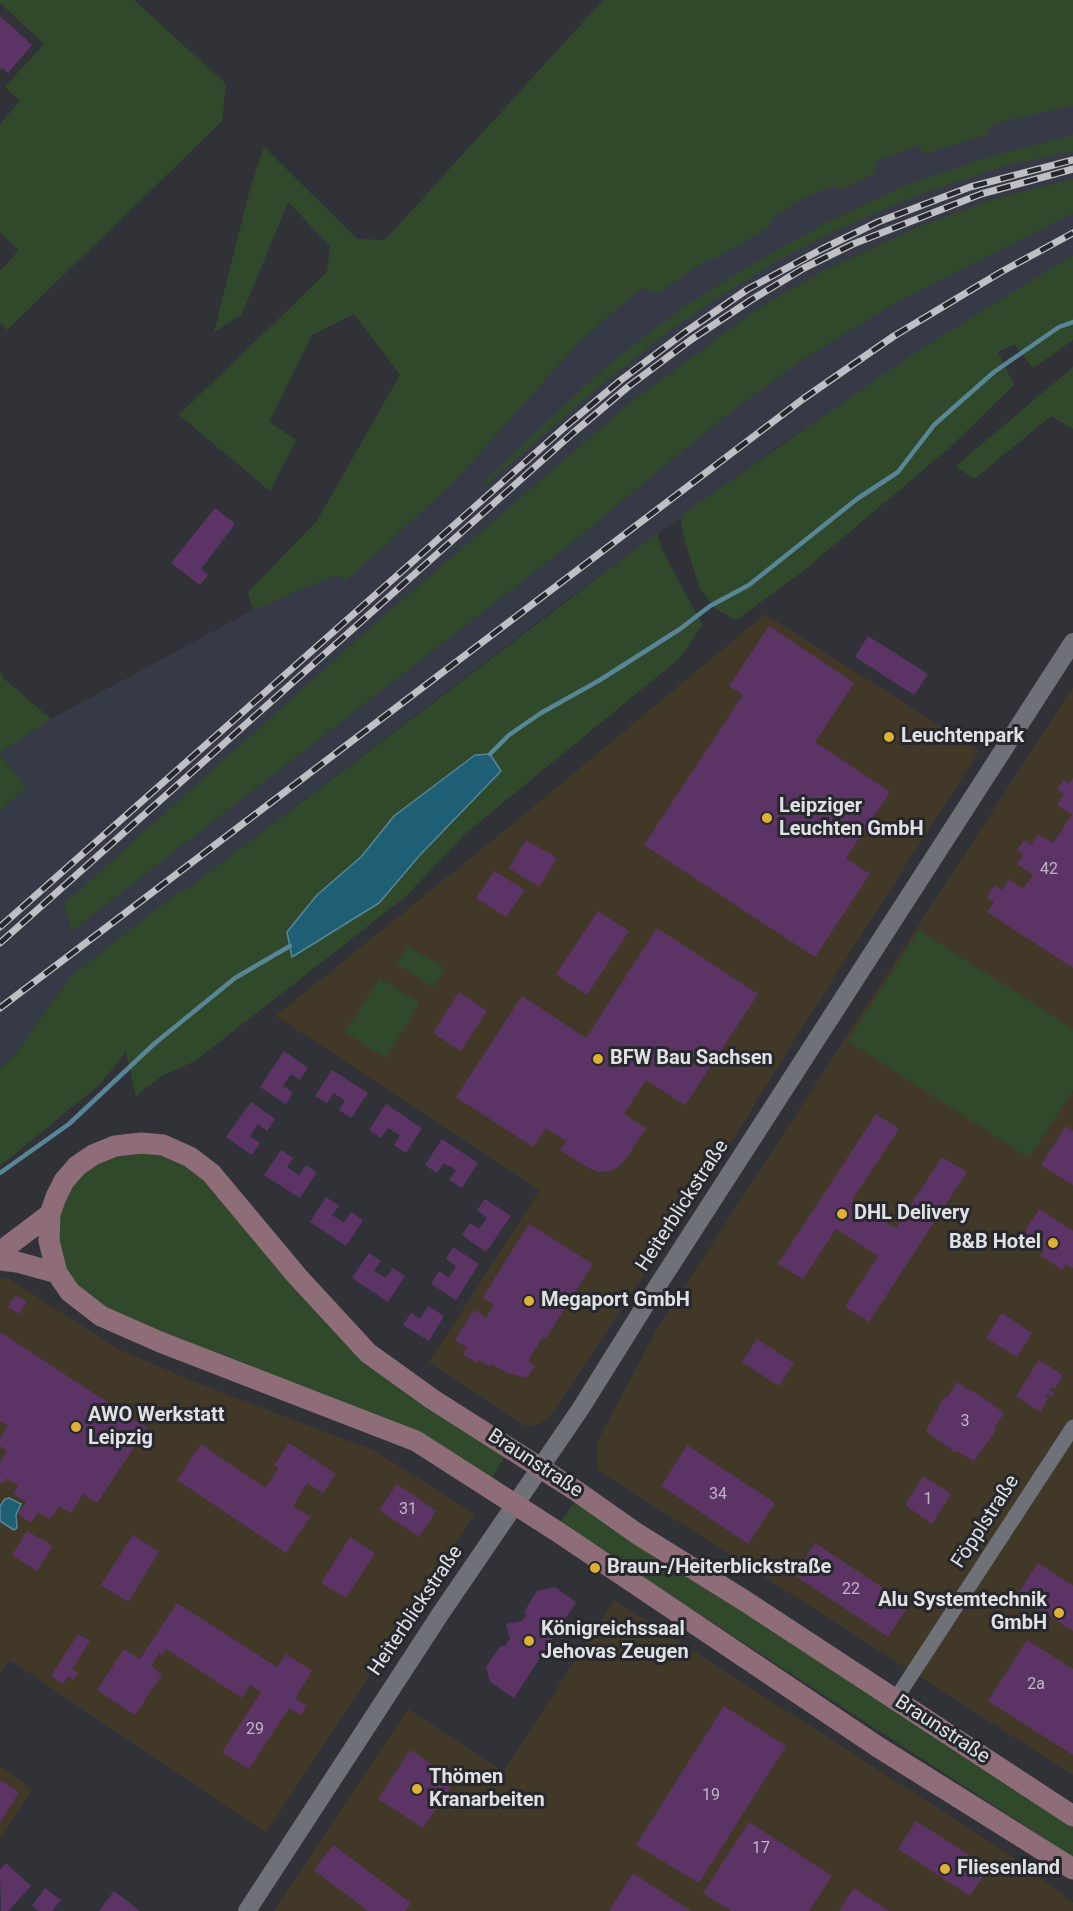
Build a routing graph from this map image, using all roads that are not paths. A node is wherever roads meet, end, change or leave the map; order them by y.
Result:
1 (1073, 642) edge
2 (50, 1214) junction
3 (0, 1252) edge
4 (0, 1260) edge
5 (57, 1273) junction
6 (1073, 1427) edge
7 (541, 1467) junction
8 (515, 1505) junction
9 (895, 1700) junction
10 (1073, 1816) edge
11 (1073, 1869) edge
12 (247, 1911) edge

1 - 7 street, Heiterblickstraße
2 - 3 main road
2 - 5 main road, Braunstraße
2 - 7 main road, Braunstraße
4 - 5 main road
5 - 8 main road, Braunstraße
6 - 9 street, Föpplstraße
7 - 8 street, Heiterblickstraße
7 - 9 main road, Braunstraße
8 - 11 main road, Braunstraße
8 - 12 street, Heiterblickstraße
9 - 10 main road, Braunstraße

